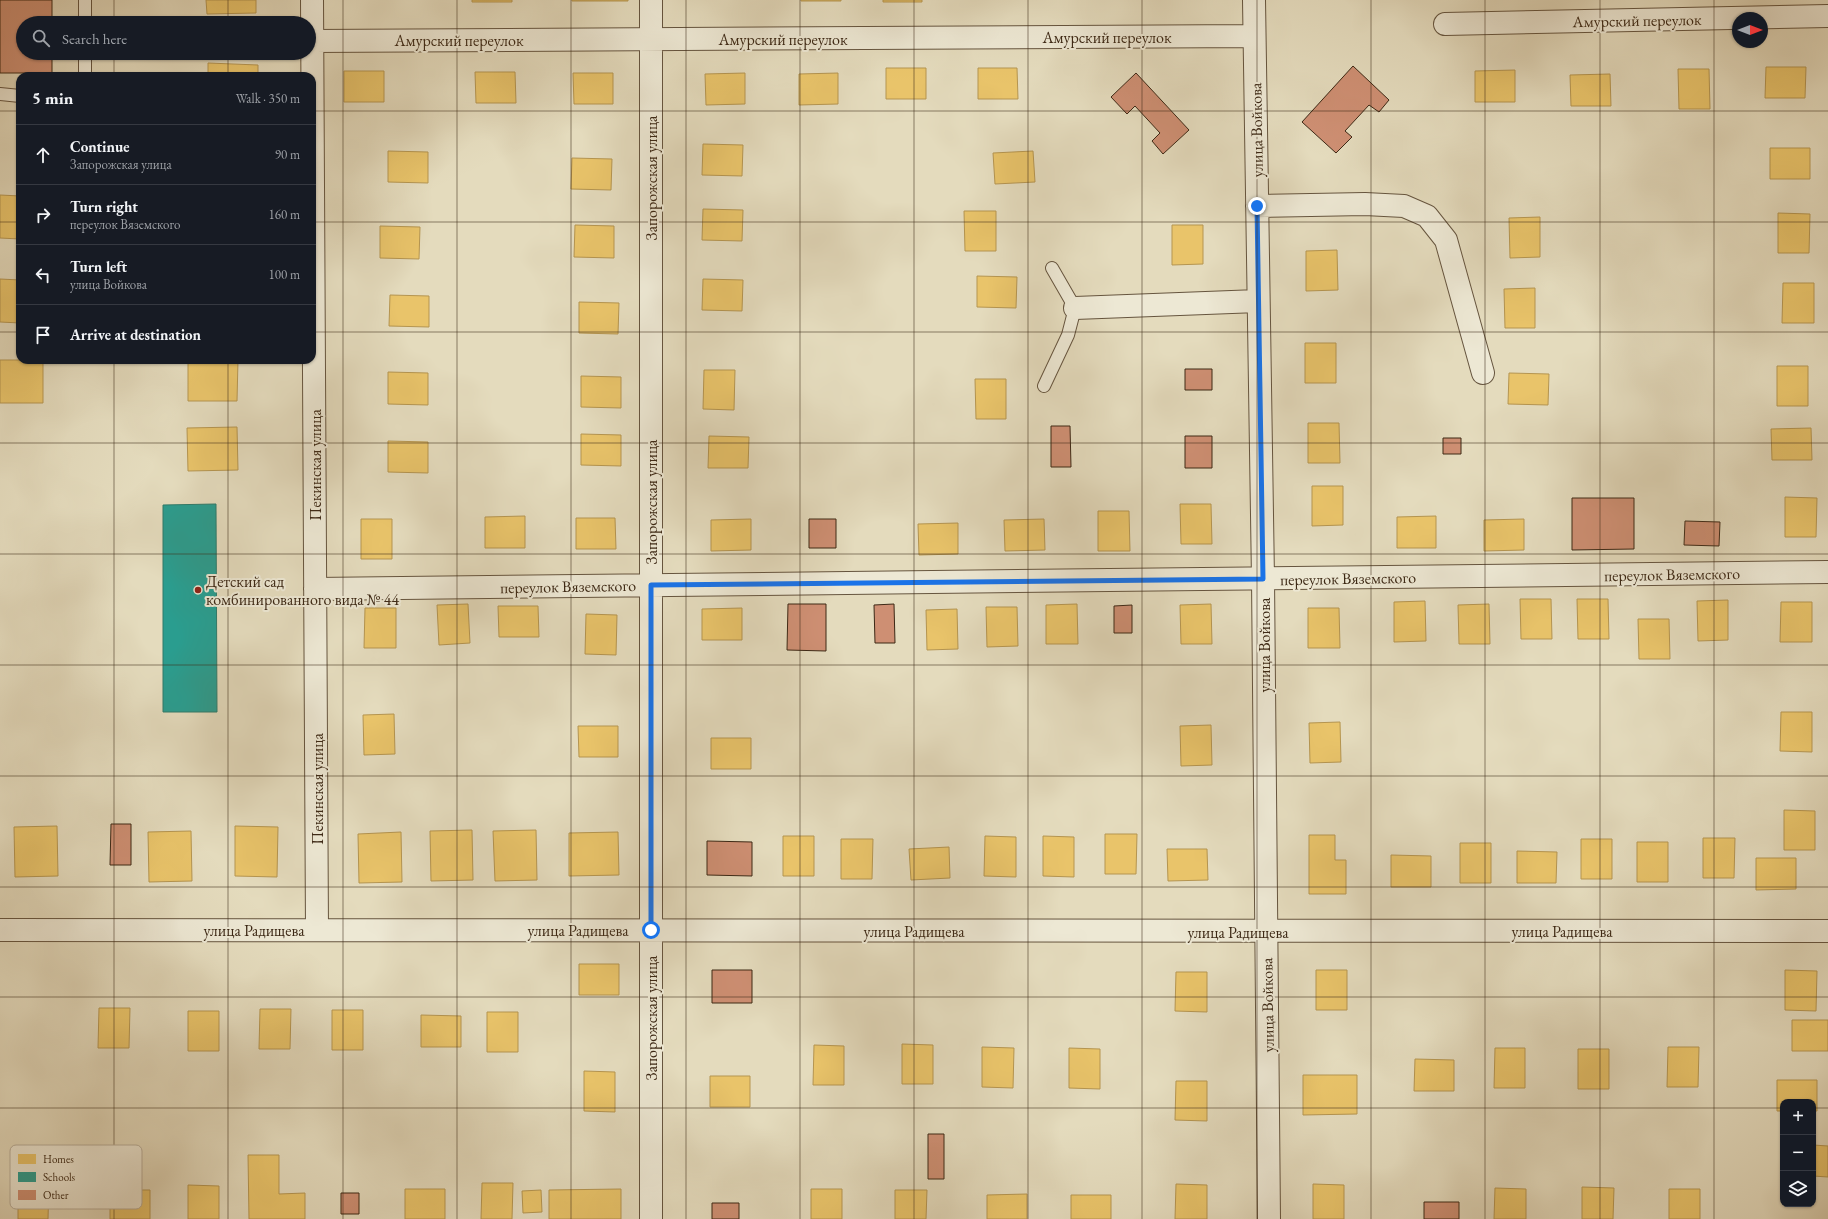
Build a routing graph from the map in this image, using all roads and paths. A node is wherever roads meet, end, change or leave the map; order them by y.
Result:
1 (85, 0) edge
2 (312, 0) edge
3 (651, 0) edge
4 (1254, 0) edge
5 (85, 16) edge
6 (312, 16) edge
7 (1828, 16) edge
8 (1445, 24) dead end
9 (1254, 36) junction
10 (651, 39) junction
11 (316, 41) edge
12 (85, 60) edge
13 (312, 60) edge
14 (85, 72) edge
15 (312, 72) edge
16 (0, 94) edge
17 (16, 96) edge
18 (1257, 206) junction
19 (1052, 268) dead end
20 (1258, 301) junction
21 (1075, 308) junction
22 (314, 364) edge
23 (1484, 373) dead end
24 (1044, 386) dead end
25 (1828, 572) edge
26 (1263, 579) junction
27 (651, 585) junction
28 (315, 589) junction
29 (0, 930) edge
30 (317, 930) junction
31 (651, 930) junction
32 (1828, 931) edge
33 (1266, 932) junction
34 (651, 1219) edge
35 (1269, 1219) edge

1 - 5 lane
2 - 6 street, Пекинская улица
3 - 10 street, Запорожская улица
4 - 9 street, улица Войкова
7 - 8 street, Амурский переулок
9 - 10 street, Амурский переулок
9 - 18 street, улица Войкова
10 - 11 street, Амурский переулок
10 - 27 street, Запорожская улица
12 - 14 lane
13 - 15 street, Пекинская улица
16 - 17 lane
18 - 20 street, улица Войкова
18 - 23 street
19 - 21 lane
20 - 21 street
20 - 26 street, улица Войкова
21 - 24 lane
22 - 28 street, Пекинская улица
25 - 26 street, переулок Вяземского
26 - 27 street, переулок Вяземского
26 - 33 street, улица Войкова
27 - 28 street, переулок Вяземского
27 - 31 street, Запорожская улица
28 - 30 street, Пекинская улица
29 - 30 street, улица Радищева
30 - 31 street, улица Радищева
31 - 33 street, улица Радищева
31 - 34 street, Запорожская улица
32 - 33 street, улица Радищева
33 - 35 street, улица Войкова

